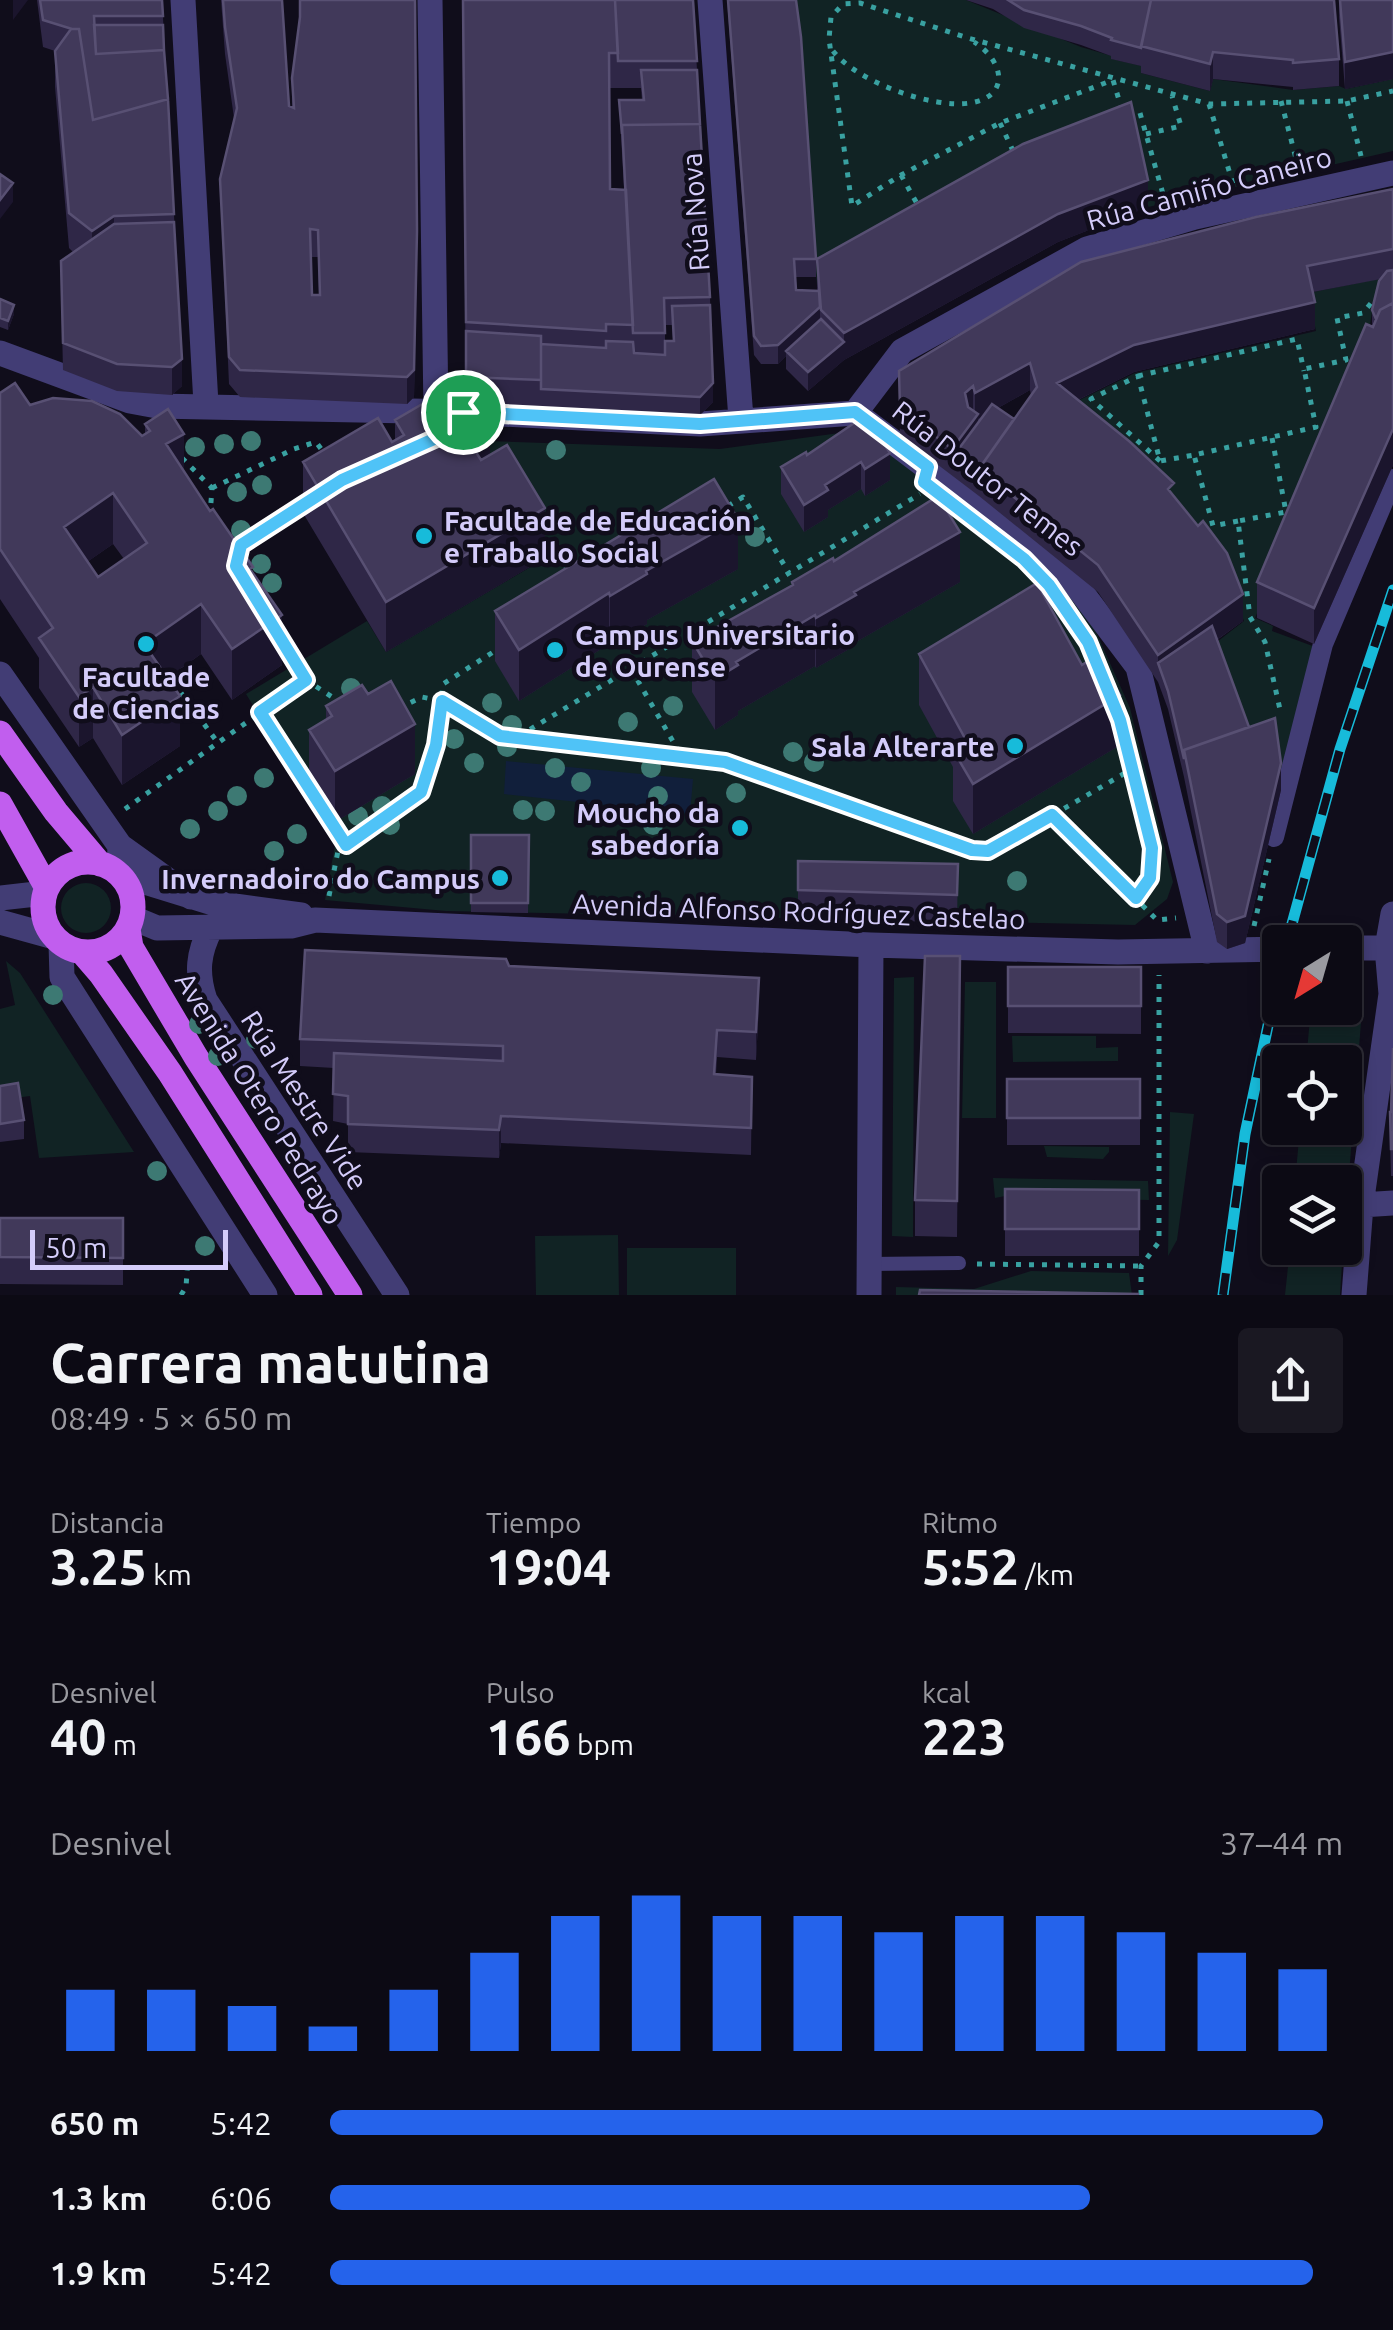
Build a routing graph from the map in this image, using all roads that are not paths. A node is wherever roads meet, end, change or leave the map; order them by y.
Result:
1 (184, 0) edge
2 (430, 0) edge
3 (710, 0) edge
4 (1393, 172) edge
5 (0, 353) edge
6 (206, 404) junction
7 (436, 412) junction
8 (855, 412) junction
9 (740, 419) junction
10 (1393, 480) edge
11 (0, 674) edge
12 (0, 734) edge
13 (0, 804) edge
14 (1274, 837) road end
15 (120, 846) junction
16 (109, 868) junction
17 (46, 891) junction
18 (192, 897) junction
19 (0, 898) edge
20 (322, 909) junction
21 (1393, 914) edge
22 (0, 922) edge
23 (131, 923) junction
24 (211, 928) junction
25 (66, 944) junction
26 (872, 946) junction
27 (1362, 948) edge
28 (1390, 948) edge
29 (1262, 950) edge
30 (1207, 951) junction
31 (1362, 1198) edge
32 (1393, 1204) edge
33 (1362, 1205) edge
34 (869, 1264) junction
35 (959, 1264) road end
36 (1356, 1265) edge
37 (265, 1295) edge
38 (310, 1295) edge
39 (350, 1295) edge
40 (397, 1295) edge
41 (869, 1295) edge
42 (1354, 1295) edge

1 - 6 street
2 - 7 street
3 - 9 street, Rúa Nova
4 - 8 street, Rúa Camiño Caneiro
5 - 6 street, Rúa Doutor Temes
6 - 7 street, Rúa Doutor Temes
7 - 9 street, Rúa Doutor Temes
8 - 9 street, Rúa Doutor Temes
8 - 30 street, Rúa Doutor Temes
10 - 14 street
11 - 15 street
12 - 16 main road
13 - 17 main road
15 - 16 street
15 - 18 street
16 - 17 main road
16 - 18 street, Avenida Alfonso Rodríguez Castelao
16 - 23 main road
17 - 19 street
17 - 25 main road
18 - 20 street, Avenida Alfonso Rodríguez Castelao
20 - 24 street, Avenida Alfonso Rodríguez Castelao
20 - 26 street, Avenida Alfonso Rodríguez Castelao
21 - 28 street
22 - 25 street
23 - 24 street, Avenida Alfonso Rodríguez Castelao
23 - 25 main road
23 - 39 main road, Avenida Otero Pedrayo
24 - 40 street, Rúa Mestre Vide
25 - 37 street
25 - 38 main road
26 - 30 street, Avenida Alfonso Rodríguez Castelao
26 - 34 street
27 - 28 street
28 - 31 street
29 - 30 street, Avenida Alfonso Rodríguez Castelao
32 - 33 street
34 - 35 lane
34 - 41 street
36 - 42 street

